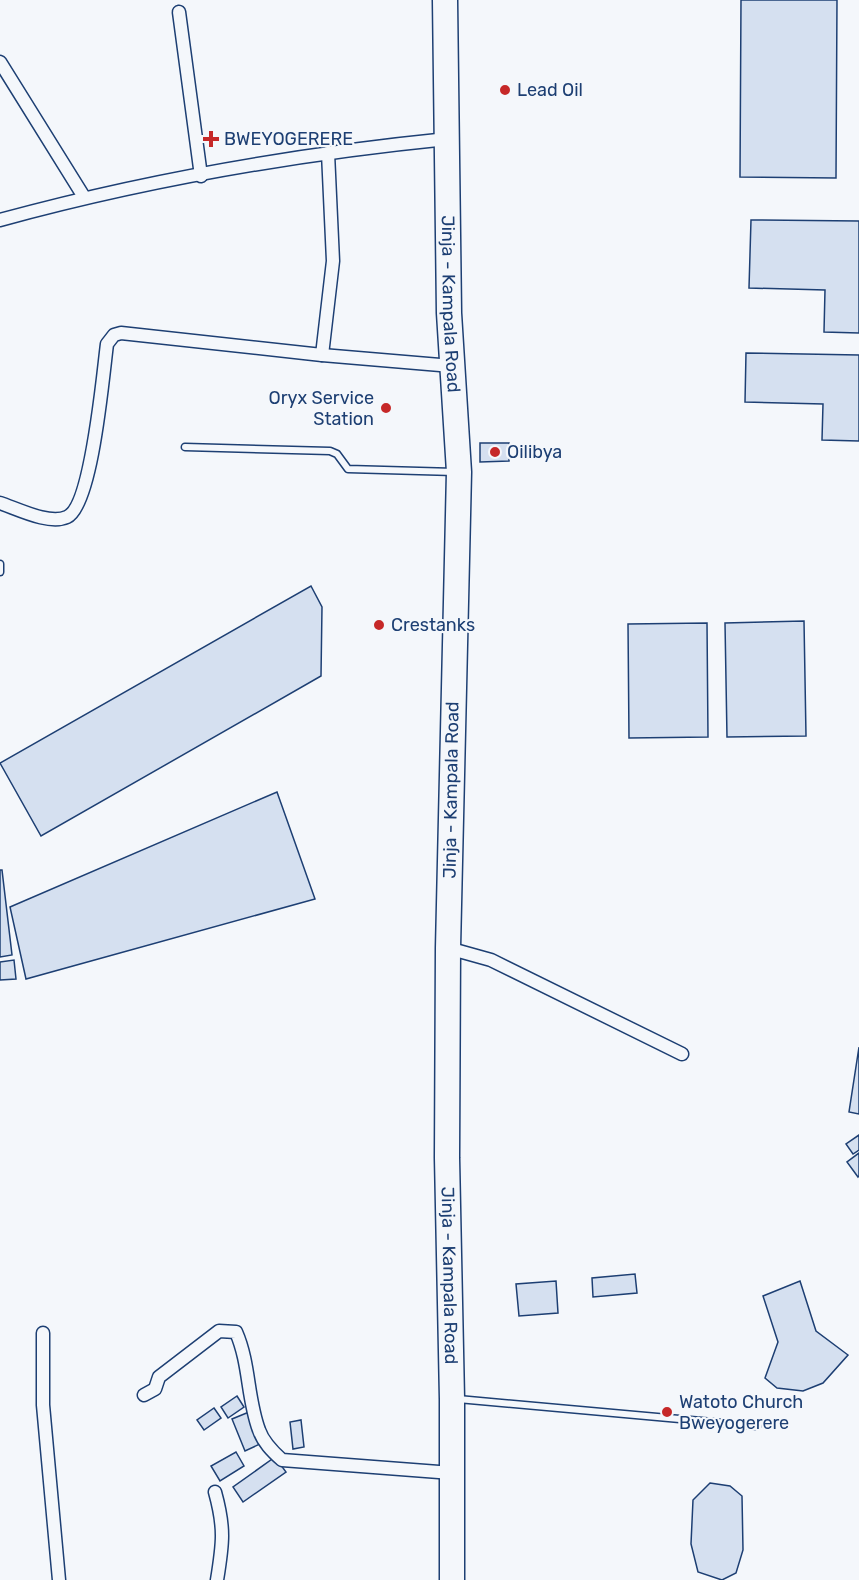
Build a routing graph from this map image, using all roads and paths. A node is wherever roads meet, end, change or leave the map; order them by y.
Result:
1 (446, 0) edge
2 (179, 12) dead end
3 (0, 62) edge
4 (447, 139) junction
5 (328, 153) junction
6 (201, 176) junction
7 (84, 197) junction
8 (0, 220) edge
9 (322, 355) junction
10 (452, 366) junction
11 (184, 447) dead end
12 (459, 472) junction
13 (0, 503) edge
14 (0, 564) edge
15 (0, 572) edge
16 (448, 948) junction
17 (682, 1054) dead end
18 (43, 1333) dead end
19 (144, 1395) dead end
20 (452, 1399) junction
21 (757, 1426) dead end
22 (452, 1473) junction
23 (215, 1492) dead end
24 (59, 1580) edge
25 (217, 1580) edge
26 (452, 1580) edge

1 - 4 highway, Jinja - Kampala Road
2 - 6 street
3 - 7 street
4 - 5 street
4 - 10 highway, Jinja - Kampala Road
5 - 6 street
5 - 9 street
6 - 7 street
7 - 8 street
9 - 10 street
9 - 13 street
10 - 12 highway, Jinja - Kampala Road
11 - 12 lane
12 - 16 highway, Jinja - Kampala Road
14 - 15 lane
16 - 17 street
16 - 20 highway, Jinja - Kampala Road
18 - 24 street
19 - 22 street
20 - 21 lane
20 - 22 highway, Jinja - Kampala Road
22 - 26 highway, Jinja - Kampala Road
23 - 25 street

